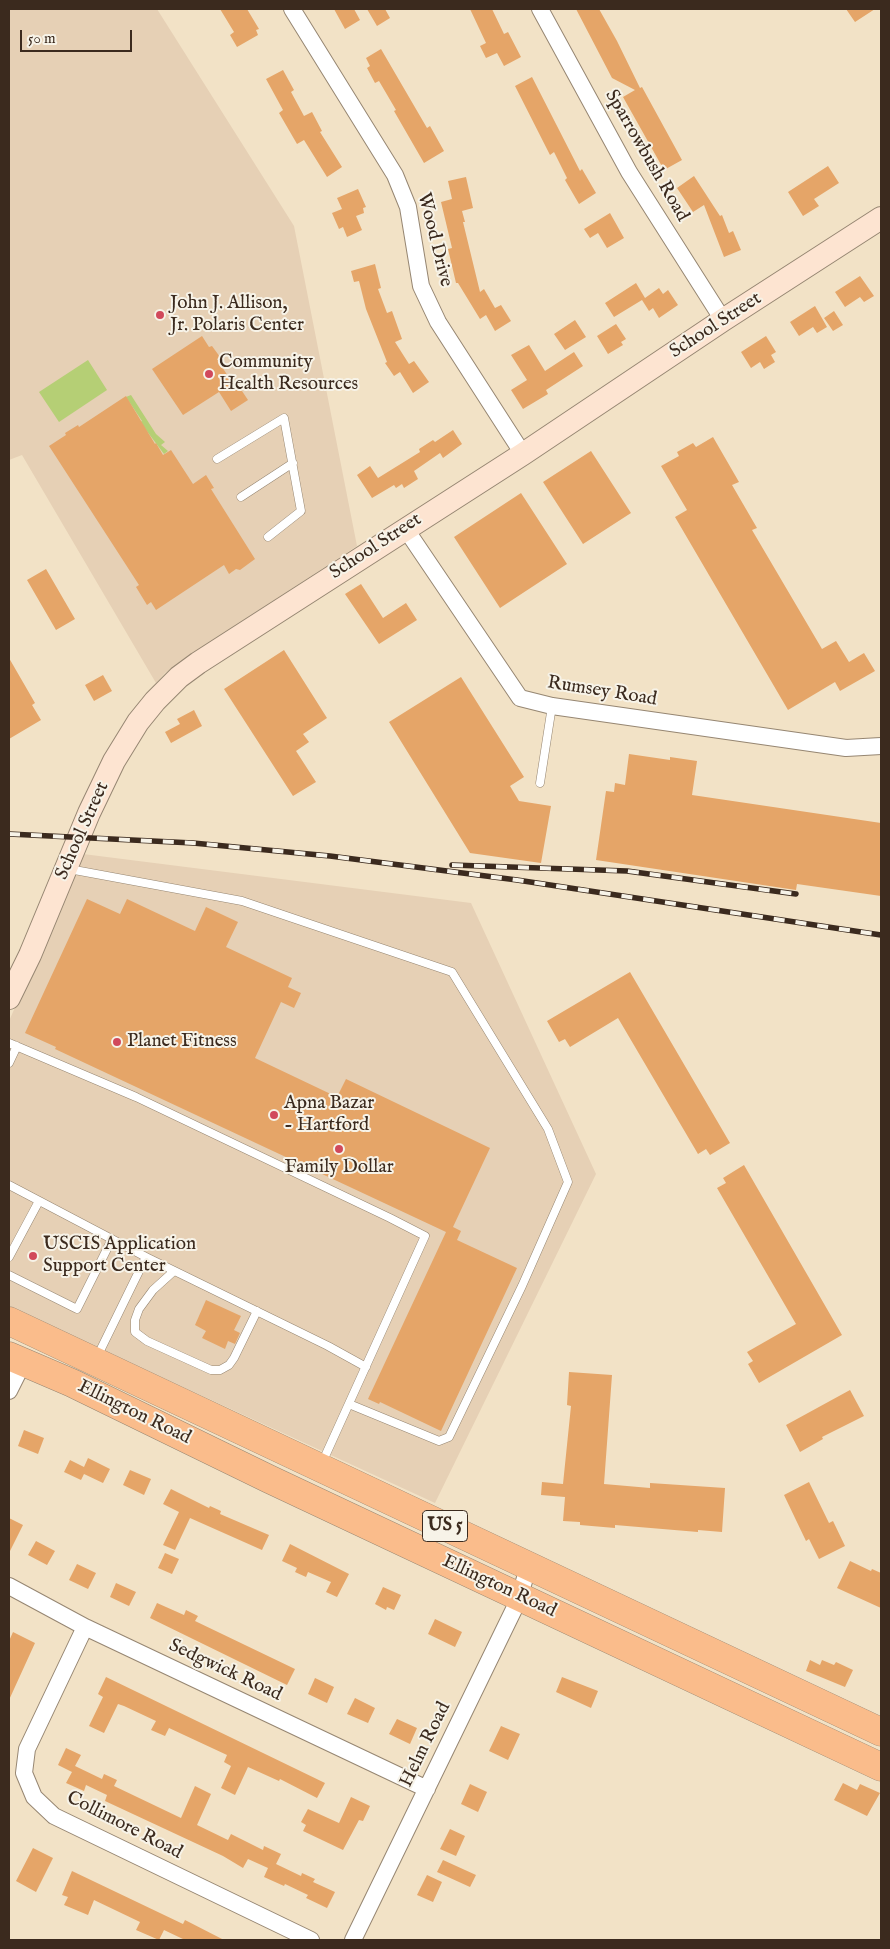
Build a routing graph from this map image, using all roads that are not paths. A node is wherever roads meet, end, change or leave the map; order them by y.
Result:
1 (292, 9) edge
2 (540, 9) edge
3 (881, 218) edge
4 (723, 320) junction
5 (524, 454) junction
6 (217, 460) dead end
7 (292, 463) junction
8 (242, 497) dead end
9 (405, 528) junction
10 (268, 537) dead end
11 (552, 706) junction
12 (881, 746) edge
13 (540, 783) dead end
14 (66, 868) junction
15 (9, 998) edge
16 (13, 1044) edge
17 (9, 1063) edge
18 (9, 1186) edge
19 (39, 1200) junction
20 (112, 1239) junction
21 (9, 1257) edge
22 (146, 1257) junction
23 (174, 1270) junction
24 (9, 1275) edge
25 (257, 1311) junction
26 (9, 1321) edge
27 (16, 1359) edge
28 (95, 1361) junction
29 (366, 1367) junction
30 (9, 1391) edge
31 (349, 1404) junction
32 (320, 1467) junction
33 (306, 1496) junction
34 (529, 1566) junction
35 (9, 1586) edge
36 (520, 1597) junction
37 (85, 1627) junction
38 (881, 1732) edge
39 (881, 1767) edge
40 (427, 1789) junction
41 (311, 1940) edge
42 (354, 1940) edge

1 - 5 street, Wood Drive
2 - 4 street, Sparrowbush Road
3 - 4 main road, School Street
4 - 5 main road, School Street
5 - 9 main road, School Street
6 - 7 lane
7 - 8 lane
7 - 10 lane
9 - 11 street, Rumsey Road
9 - 14 main road, School Street
11 - 12 street, Rumsey Road
11 - 13 lane
14 - 15 main road, School Street
14 - 31 lane
16 - 17 lane
16 - 29 lane
18 - 19 lane
19 - 20 lane
19 - 21 lane
20 - 22 lane
20 - 24 lane
22 - 23 lane
22 - 28 lane
23 - 25 lane
23 - 25 lane
25 - 29 lane
26 - 28 highway, Ellington Road / US 5
27 - 30 street
27 - 33 highway, Ellington Road / US 5
28 - 32 highway, Ellington Road / US 5
29 - 31 lane
31 - 32 lane
32 - 33 highway
32 - 34 highway, Ellington Road / US 5
33 - 36 highway, Ellington Road / US 5
34 - 36 street, Helm Road
34 - 38 highway, Ellington Road / US 5
35 - 37 street, Sedgwick Road
36 - 39 highway, Ellington Road / US 5
36 - 40 street, Helm Road
37 - 40 street, Sedgwick Road
37 - 41 street, Collimore Road
40 - 42 street, Helm Road

